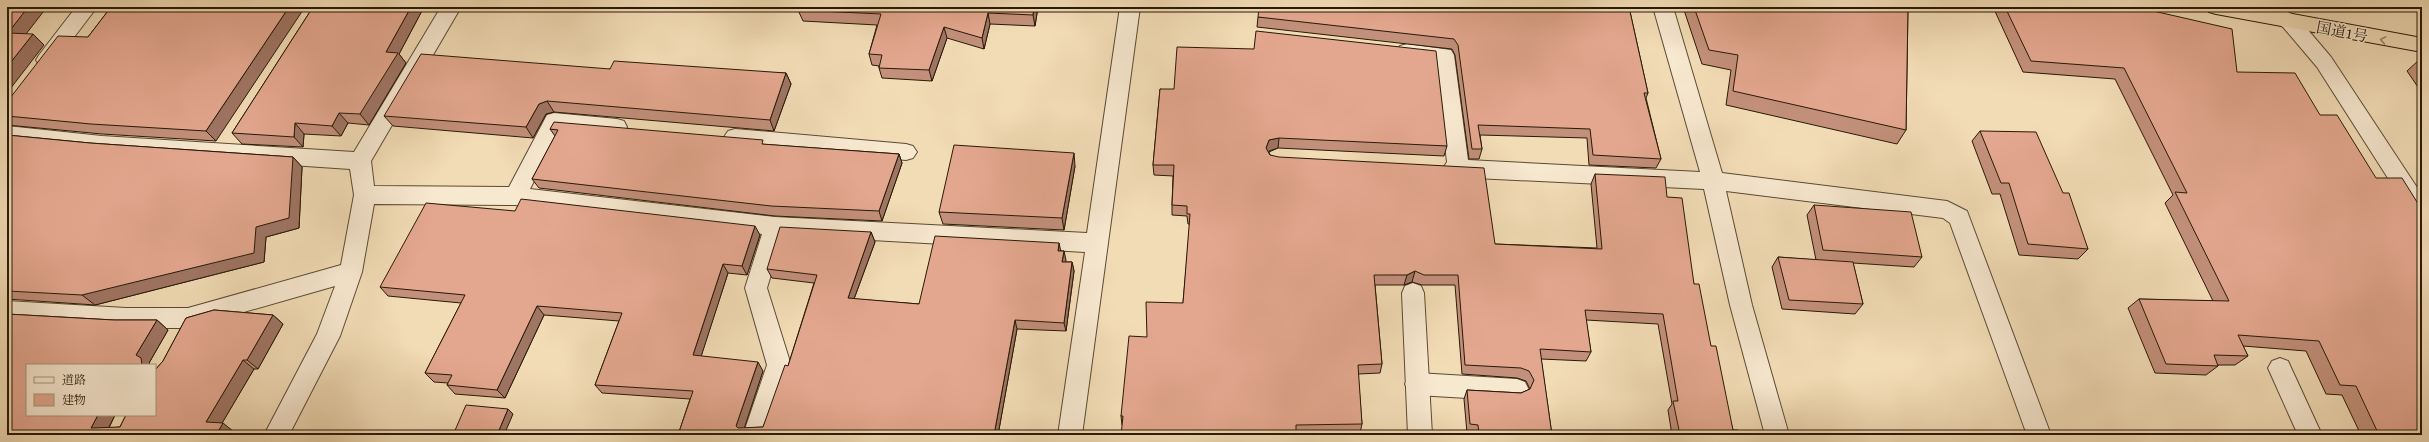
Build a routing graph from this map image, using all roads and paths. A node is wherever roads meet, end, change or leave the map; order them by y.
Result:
1 (87, 7) edge
2 (451, 7) edge
3 (1130, 7) edge
4 (1663, 7) edge
5 (2216, 7) edge
6 (2263, 7) edge
7 (2290, 22) junction
8 (2422, 45) edge
9 (1390, 49) edge
10 (35, 74) edge
11 (640, 129) edge
12 (236, 132) edge
13 (7, 134) edge
14 (718, 136) edge
15 (223, 152) junction
16 (906, 152) dead end
17 (360, 161) junction
18 (1434, 166) edge
19 (1458, 168) junction
20 (1712, 181) junction
21 (365, 195) junction
22 (515, 196) junction
23 (2422, 213) edge
24 (775, 226) junction
25 (1097, 243) junction
26 (351, 272) junction
27 (1413, 293) dead end
28 (7, 311) edge
29 (188, 318) junction
30 (176, 342) edge
31 (2280, 368) dead end
32 (1417, 384) junction
33 (1517, 390) dead end
34 (276, 435) edge
35 (756, 435) edge
36 (1070, 435) edge
37 (1420, 435) edge
38 (1777, 435) edge
39 (2039, 435) edge
40 (2310, 435) edge

1 - 10 street
2 - 17 street
3 - 25 street
4 - 20 street
5 - 7 highway, 国道1号
6 - 7 street
8 -> 7 highway, 国道1号
7 - 23 street
9 - 19 street
11 - 22 street
12 - 15 street
13 - 15 street
14 - 16 street
15 - 17 street
17 - 21 street
18 - 19 street
19 - 20 street
20 - 38 street
20 - 39 street
21 - 22 street
21 - 26 street
22 - 24 street
24 - 25 street
24 - 35 street
25 - 36 street
26 - 29 street
26 - 34 street
27 - 32 street
28 - 29 street
29 - 30 street
31 - 40 street
32 - 33 street
32 - 37 street

